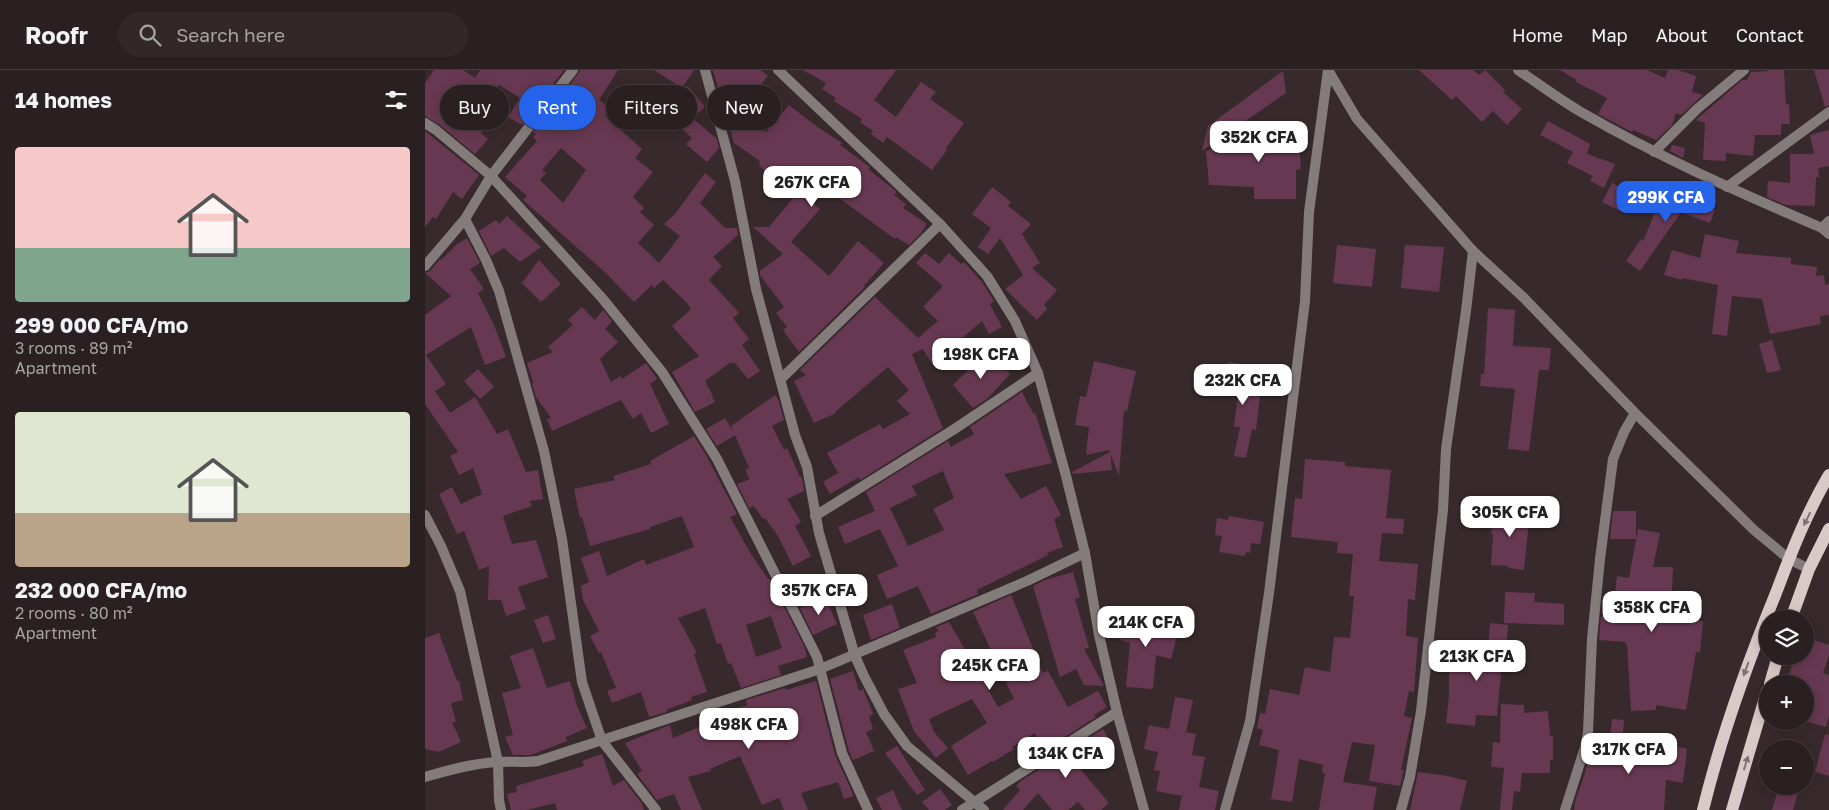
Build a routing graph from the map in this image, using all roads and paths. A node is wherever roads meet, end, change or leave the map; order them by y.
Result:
1 (573, 70) edge
2 (705, 70) edge
3 (778, 70) edge
4 (1518, 70) edge
5 (1744, 70) edge
6 (1829, 112) edge
7 (425, 123) edge
8 (1654, 152) junction
9 (491, 176) junction
10 (1727, 187) junction
11 (465, 219) junction
12 (940, 224) junction
13 (1827, 228) edge
14 (1473, 252) junction
15 (425, 266) edge
16 (1038, 373) junction
17 (781, 379) junction
18 (1635, 413) junction
19 (1829, 475) edge
20 (425, 514) edge
21 (815, 516) junction
22 (1829, 530) edge
23 (1085, 552) junction
24 (1789, 559) junction
25 (1809, 569) junction
26 (1794, 610) edge
27 (855, 656) junction
28 (820, 670) junction
29 (1117, 712) junction
30 (1759, 718) edge
31 (602, 741) junction
32 (498, 762) junction
33 (425, 777) edge
34 (973, 802) junction
35 (501, 810) edge
36 (656, 810) edge
37 (868, 810) edge
38 (962, 810) edge
39 (984, 810) edge
40 (1144, 810) edge
41 (1225, 810) edge
42 (1401, 810) edge
43 (1565, 810) edge
44 (1703, 810) edge
45 (1732, 810) edge

1 - 9 street
2 - 17 street
3 - 12 street
4 - 8 street
5 - 8 street
6 - 10 street
7 - 9 street
8 - 10 street
9 - 11 street
9 - 28 street
10 - 13 street
11 - 15 street
11 - 31 street
12 - 16 street
12 - 17 street
14 - 18 street
14 - 41 street
14 - 42 street
16 - 21 street
16 - 23 street
17 - 21 street
18 - 24 street
18 - 43 street
19 -> 24 main road
20 - 32 street
21 - 27 street
22 - 25 main road
23 - 27 street
23 - 29 street
24 - 25 street
24 -> 44 main road
25 - 26 main road
27 - 28 street
27 - 34 street
28 - 31 street
28 - 37 street
29 - 34 street
29 - 40 street
45 -> 30 main road
31 - 32 street
31 - 36 street
32 - 33 street
32 - 35 street
34 - 38 street
34 - 39 street

